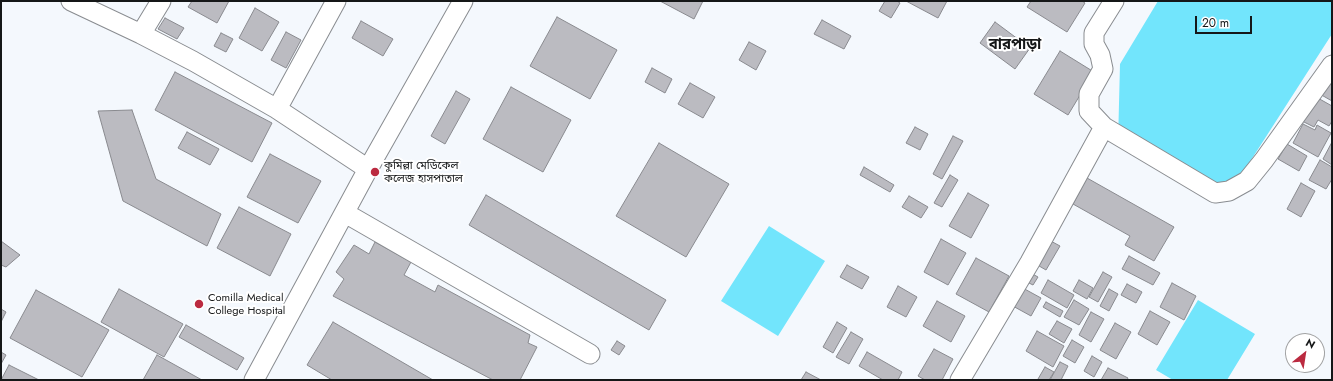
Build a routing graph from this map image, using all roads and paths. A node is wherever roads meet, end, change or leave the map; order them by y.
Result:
1 (71, 1) edge
2 (161, 1) edge
3 (336, 1) edge
4 (463, 1) edge
5 (1114, 1) edge
6 (141, 34) junction
7 (1332, 65) edge
8 (277, 109) junction
9 (1104, 127) junction
10 (368, 169) junction
11 (345, 213) junction
12 (590, 354) dead end
13 (254, 380) edge
14 (960, 380) edge

1 - 6 street
2 - 6 street
3 - 8 street
4 - 10 street
5 - 9 street
6 - 8 street
7 - 9 street
8 - 10 street
9 - 14 street
10 - 11 street
11 - 12 street
11 - 13 street

